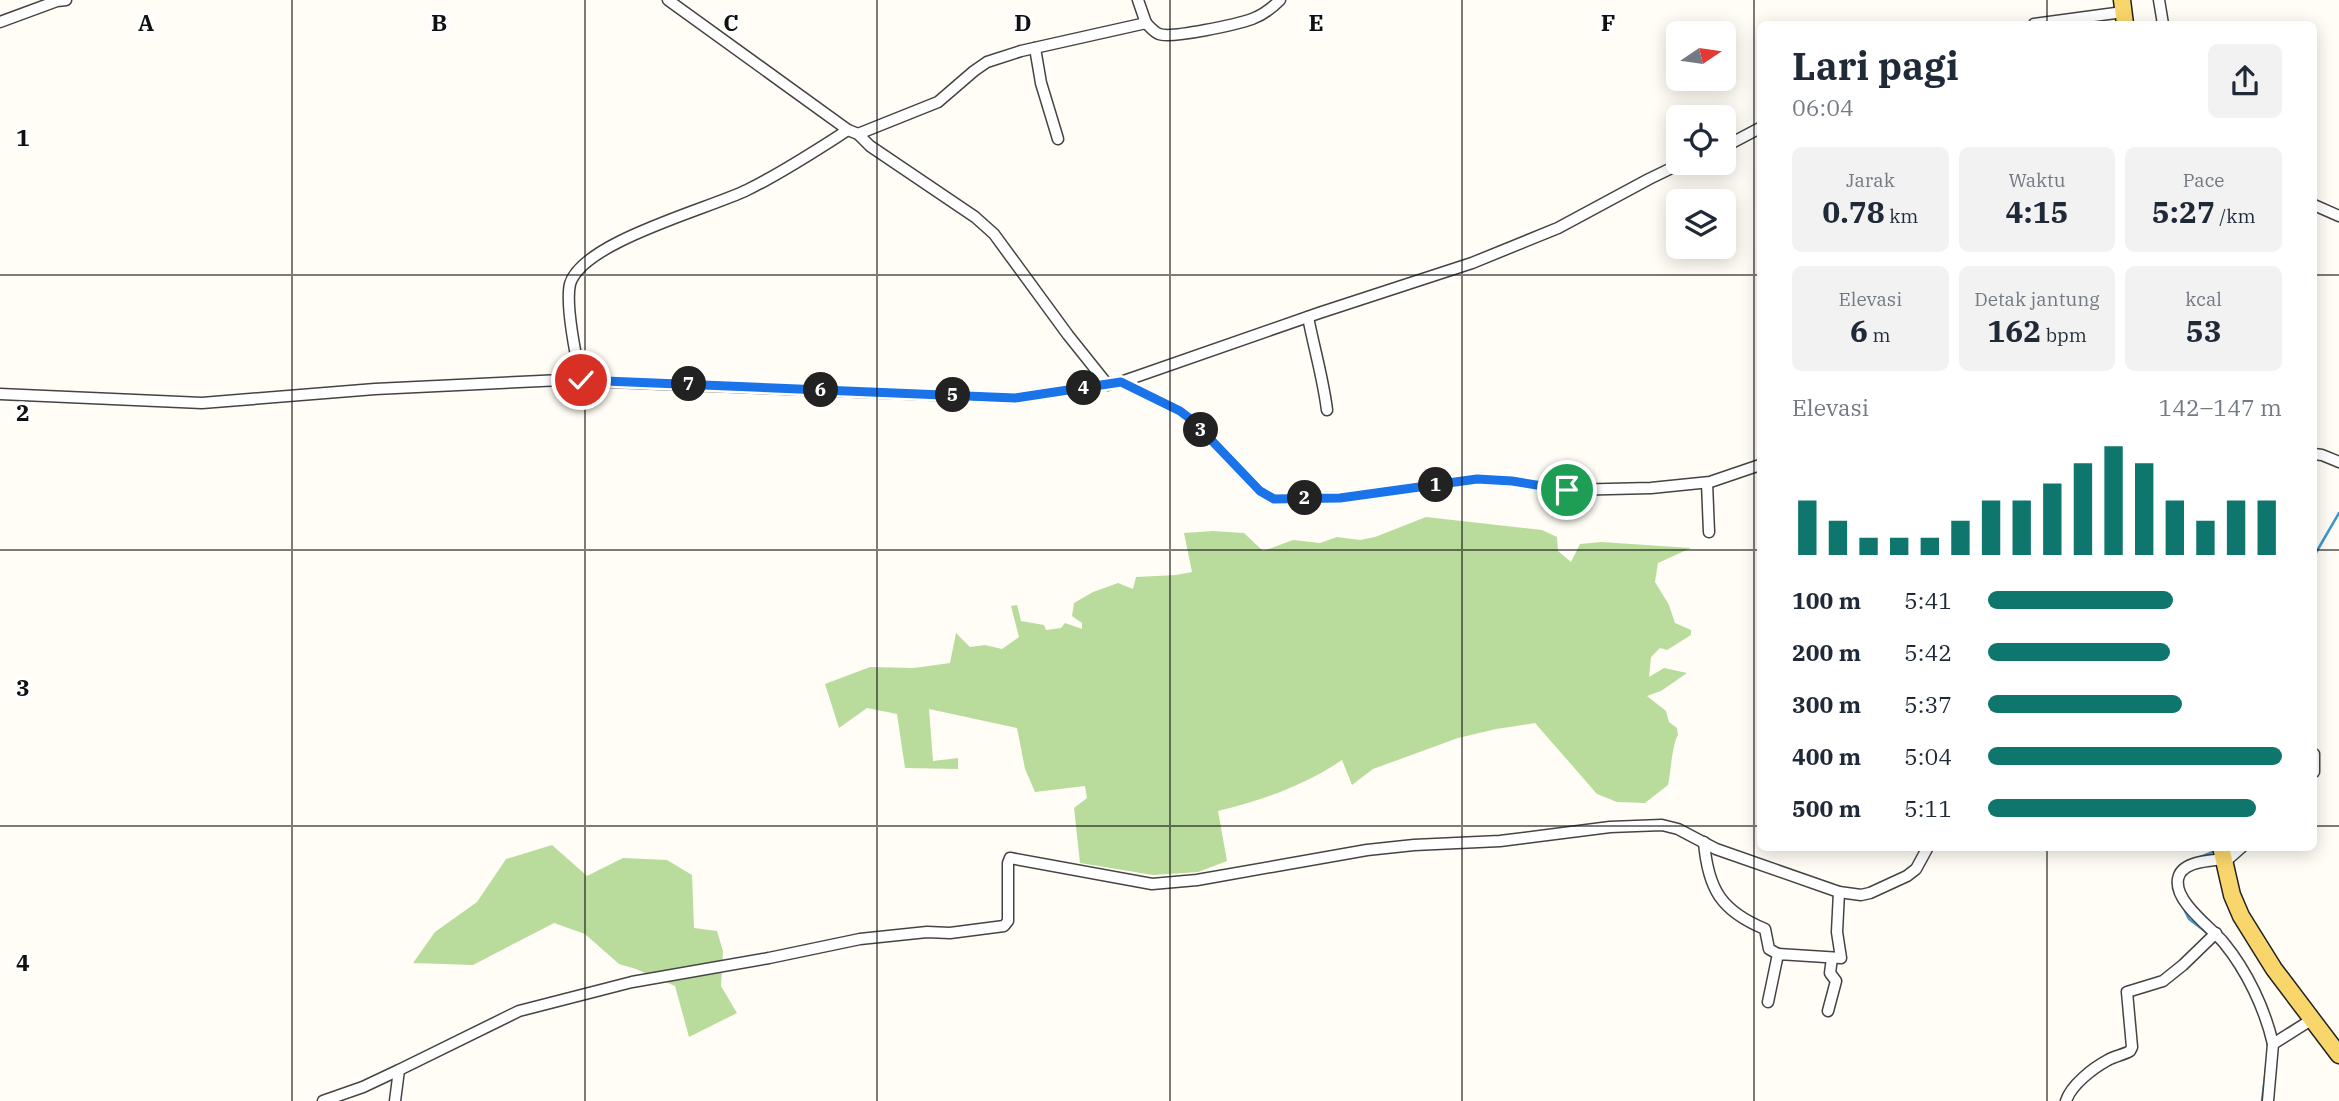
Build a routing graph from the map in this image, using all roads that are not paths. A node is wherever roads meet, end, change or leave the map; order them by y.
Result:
1 (66, 0) edge
2 (668, 0) edge
3 (1138, 0) edge
4 (1280, 0) edge
5 (2159, 0) edge
6 (2123, 12) edge
7 (2056, 21) edge
8 (2162, 21) edge
9 (0, 22) edge
10 (1146, 23) junction
11 (1035, 48) junction
12 (1757, 130) edge
13 (853, 132) junction
14 (1058, 139) dead end
15 (1736, 141) edge
16 (1666, 170) edge
17 (2317, 206) edge
18 (2339, 216) edge
19 (1308, 317) junction
20 (581, 380) junction
21 (1121, 382) junction
22 (1108, 385) junction
23 (0, 394) edge
24 (1327, 410) dead end
25 (2317, 454) edge
26 (2339, 461) edge
27 (1757, 467) edge
28 (1707, 483) junction
29 (1709, 532) dead end
30 (1704, 842) junction
31 (1926, 851) edge
32 (2223, 856) edge
33 (1839, 892) junction
34 (2213, 937) junction
35 (1778, 954) junction
36 (1832, 958) junction
37 (1768, 1002) dead end
38 (1828, 1011) dead end
39 (2311, 1020) junction
40 (2273, 1044) junction
41 (2339, 1055) edge
42 (398, 1070) junction
43 (323, 1101) edge
44 (395, 1101) edge
45 (2066, 1101) edge
46 (2268, 1101) edge

1 - 9 street
2 - 13 street
3 - 10 street
4 - 10 street
5 - 8 street
6 - 7 street
10 - 11 street
11 - 13 street
11 - 14 street
12 - 15 street
13 - 20 street
13 - 22 street
16 - 19 street
17 - 18 street
19 - 21 street
19 - 24 street
20 - 22 street
20 - 23 street
21 - 22 street
21 - 28 street
25 - 26 street
27 - 28 street
28 - 29 street
30 - 33 street
30 - 35 street
30 - 42 street
31 - 33 street
32 - 34 street
32 - 39 main road
33 - 36 street
34 - 40 street
34 - 45 street
35 - 36 street
35 - 37 street
36 - 38 street
39 - 40 street
39 - 41 main road
40 - 46 street
42 - 43 street
42 - 44 street

